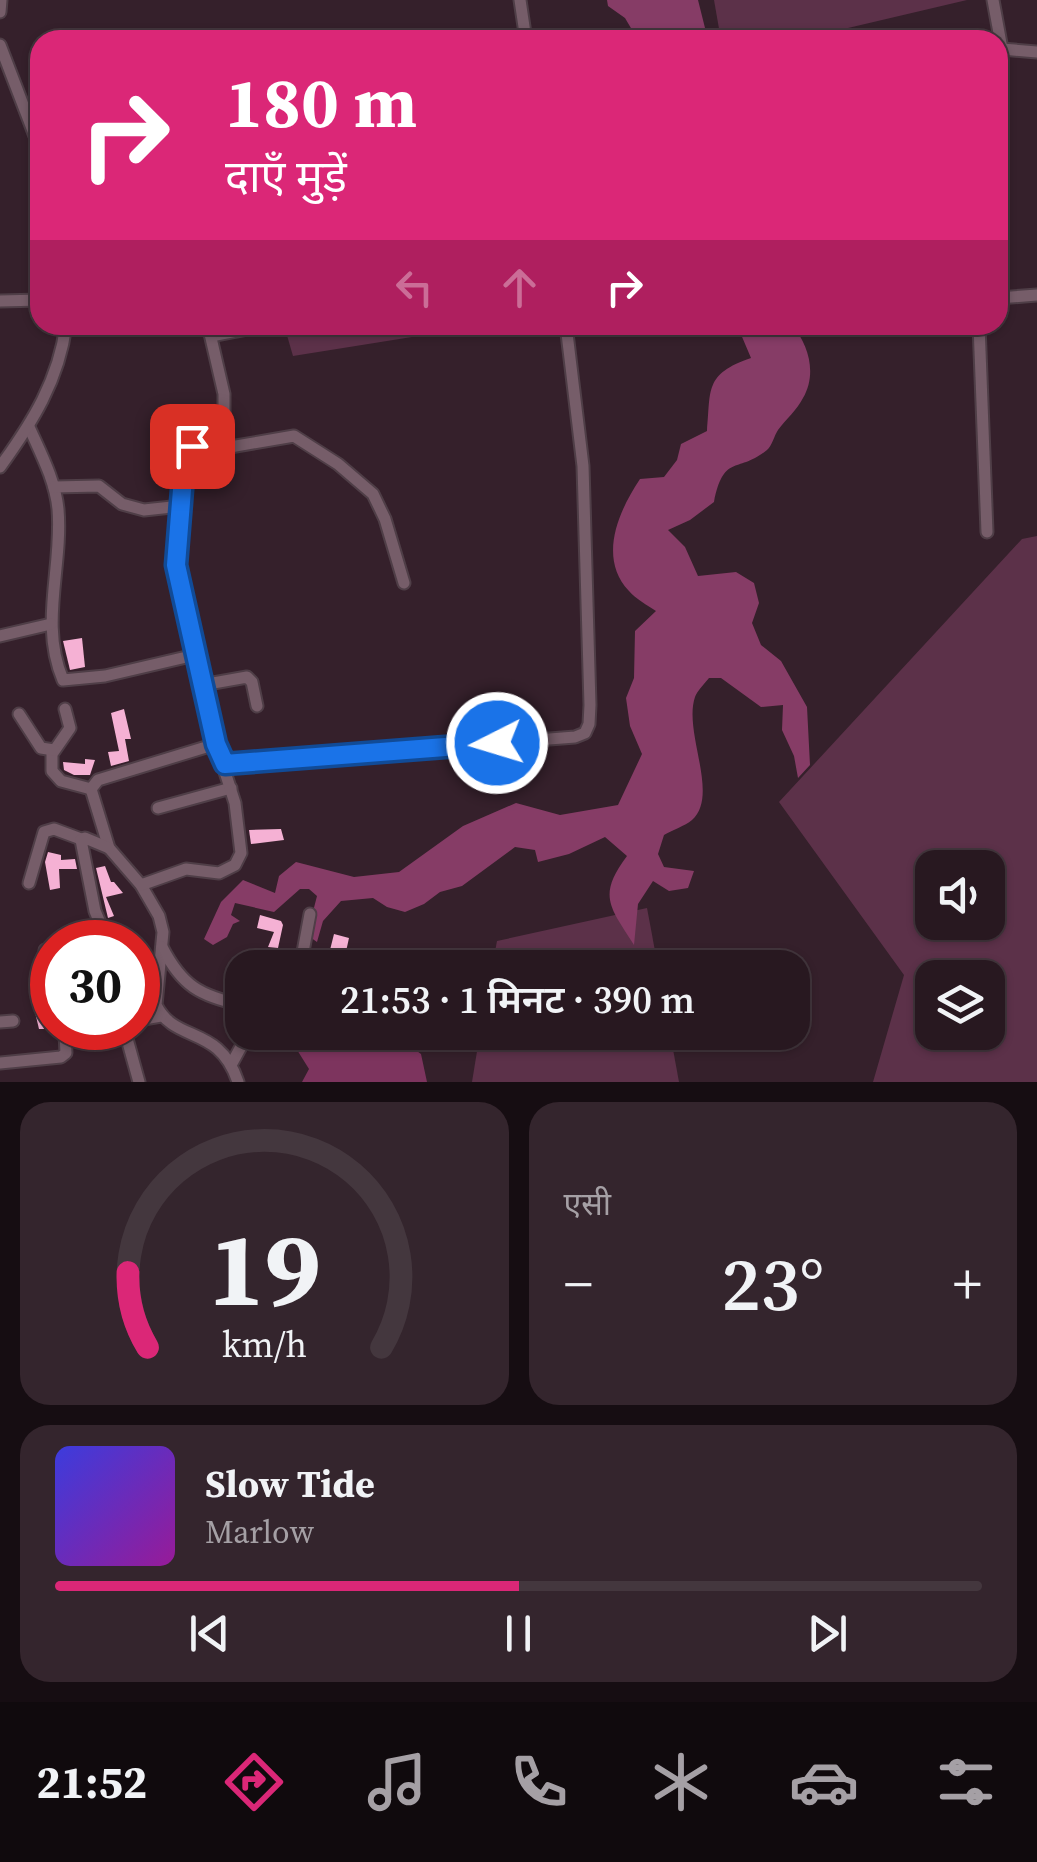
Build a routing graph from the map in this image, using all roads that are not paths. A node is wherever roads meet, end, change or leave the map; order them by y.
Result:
1 (1, 0) edge
2 (520, 0) edge
3 (993, 0) edge
4 (0, 12) edge
5 (524, 30) edge
6 (999, 30) edge
7 (0, 45) edge
8 (1008, 50) edge
9 (1037, 52) edge
10 (30, 123) edge
11 (1037, 296) edge
12 (1008, 297) edge
13 (30, 300) edge
14 (0, 301) edge
15 (64, 335) edge
16 (210, 335) edge
17 (567, 335) edge
18 (980, 335) edge
19 (29, 427) junction
20 (222, 439) junction
21 (0, 467) edge
22 (54, 487) junction
23 (181, 506) junction
24 (987, 532) dead end
25 (404, 583) dead end
26 (51, 624) junction
27 (0, 636) edge
28 (195, 655) junction
29 (202, 685) junction
30 (257, 706) dead end
31 (65, 709) dead end
32 (19, 714) dead end
33 (216, 744) junction
34 (54, 750) junction
35 (225, 764) junction
36 (231, 788) junction
37 (91, 789) junction
38 (158, 808) dead end
39 (82, 839) junction
40 (109, 848) junction
41 (29, 883) dead end
42 (141, 885) junction
43 (310, 914) dead end
44 (99, 920) edge
45 (162, 946) junction
46 (303, 950) edge
47 (225, 1001) edge
48 (161, 1016) joint
49 (64, 1050) edge
50 (130, 1050) edge
51 (240, 1050) edge
52 (0, 1063) edge
53 (232, 1065) junction
54 (139, 1082) edge
55 (238, 1082) edge

1 - 4 street
2 - 5 street
3 - 6 street
7 - 10 street
8 - 9 street
11 - 12 street
13 - 14 street
15 - 19 street
16 - 20 street
17 - 35 street
18 - 24 street
19 - 21 street
19 - 22 street
20 - 23 street
20 - 25 street
22 - 23 street
22 - 26 street
23 - 28 street
26 - 27 street
26 - 28 street
28 - 29 street
29 - 30 street
29 - 33 street
31 - 34 street
32 - 34 street
33 - 35 street
33 - 37 street
34 - 37 street
35 - 36 street
36 - 38 street
36 - 42 street
37 - 40 street
39 - 40 street
39 - 41 street
39 - 44 street
40 - 42 street
42 - 45 street
43 - 46 street
45 - 47 street
45 - 48 street
48 - 53 street
49 - 52 street
50 - 54 street
51 - 53 street
53 - 55 street

